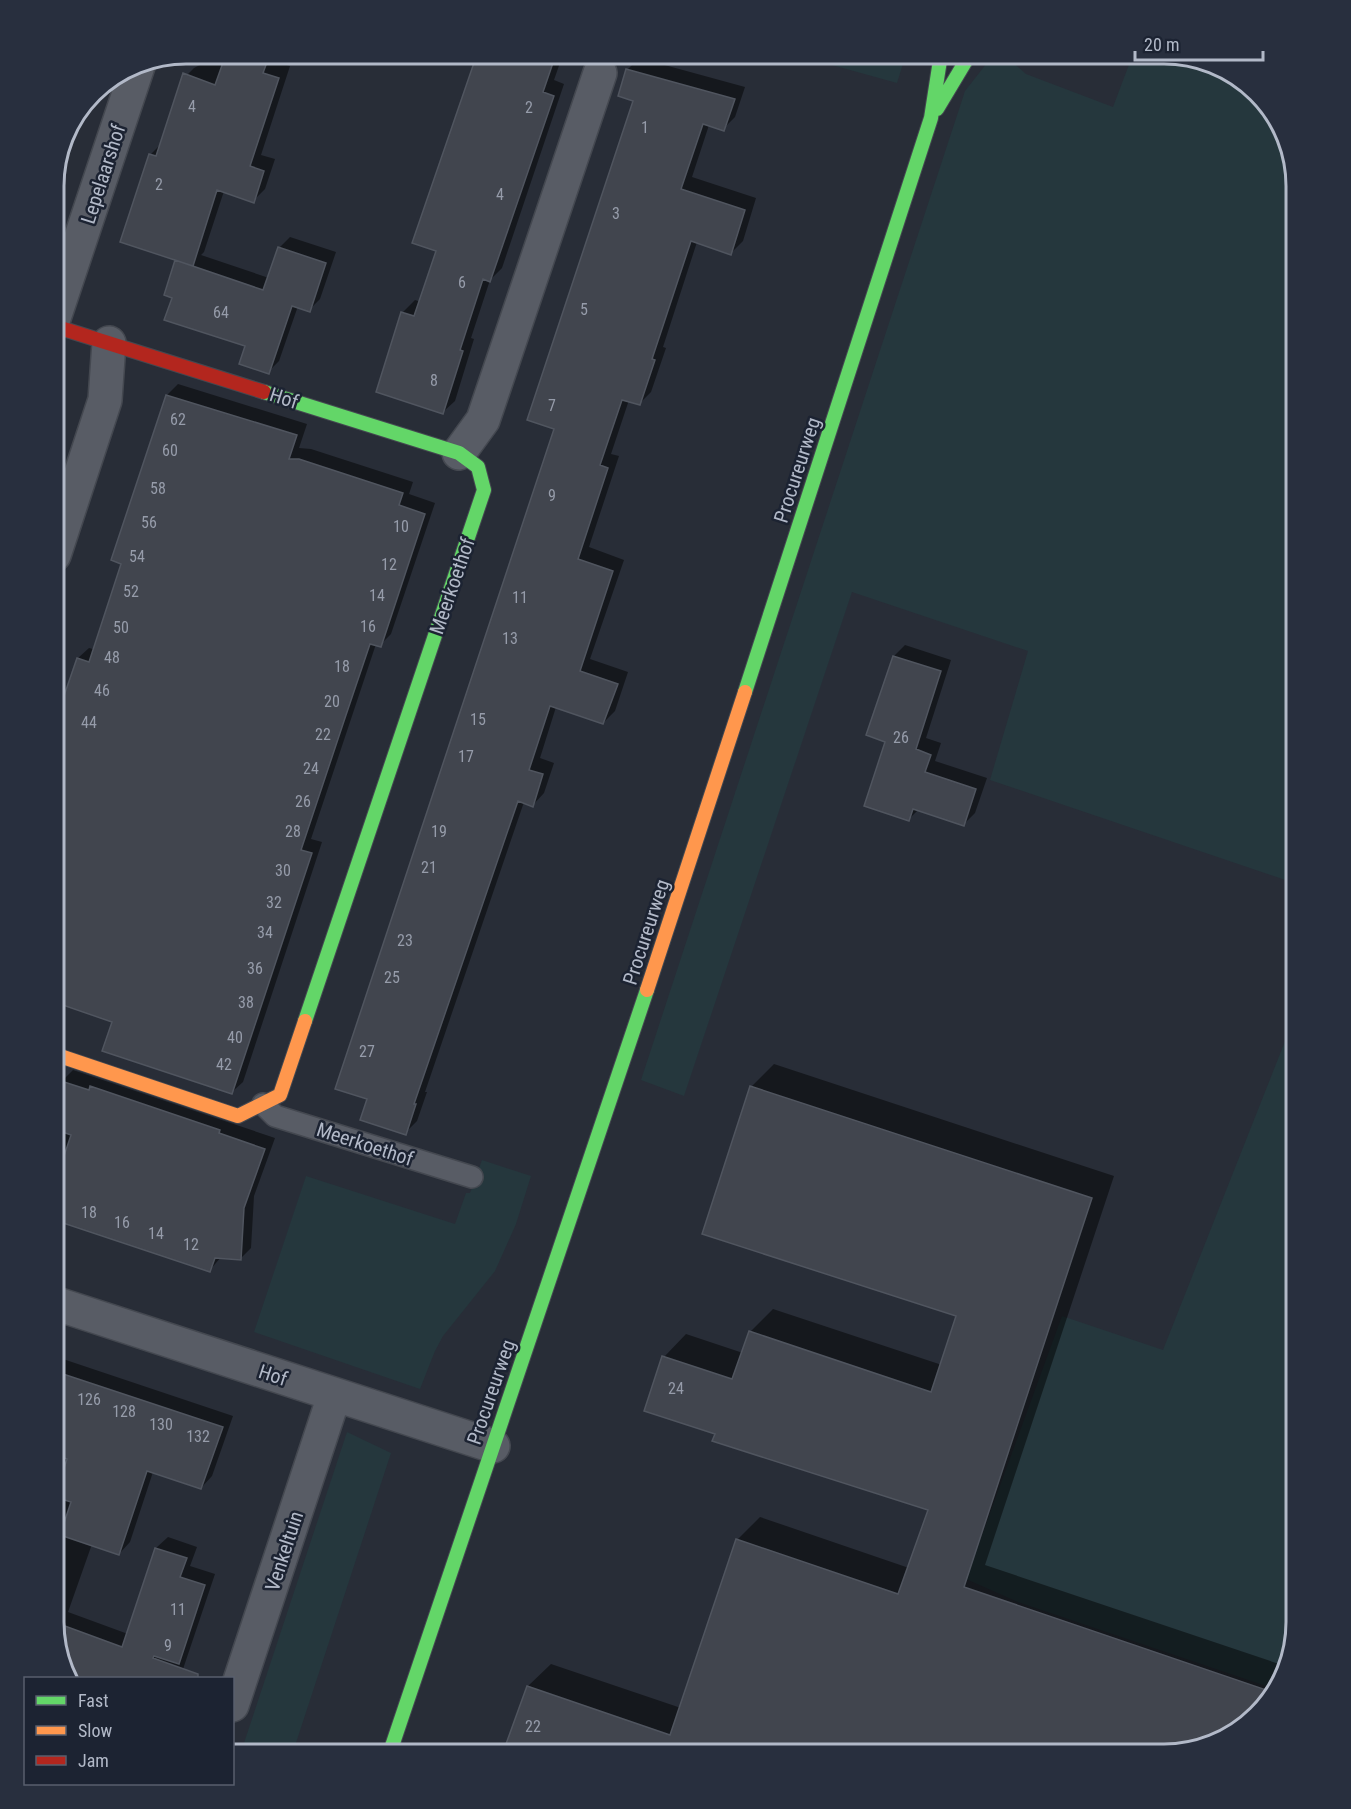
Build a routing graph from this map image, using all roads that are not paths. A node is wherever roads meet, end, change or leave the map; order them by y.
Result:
1 (939, 65) edge
2 (964, 65) edge
3 (600, 73) dead end
4 (136, 76) edge
5 (932, 118) junction
6 (65, 286) edge
7 (65, 329) edge
8 (109, 343) junction
9 (459, 453) junction
10 (65, 522) edge
11 (64, 1058) edge
12 (263, 1104) junction
13 (472, 1177) dead end
14 (64, 1306) edge
15 (334, 1396) junction
16 (493, 1446) junction
17 (234, 1699) edge
18 (393, 1744) edge

1 - 5 main road, Procureurweg
2 - 5 main road, Procureurweg
3 - 9 street
4 - 6 street, Lepelaarshof
5 - 16 main road, Procureurweg
7 - 8 main road, Hof
8 - 9 main road, Hof
8 - 10 street
9 - 12 main road, Meerkoethof
11 - 12 main road, Meerkoethof
12 - 13 lane, Meerkoethof
14 - 15 street, Hof
15 - 16 street, Hof
15 - 17 street, Venkeltuin
16 - 18 main road, Procureurweg

